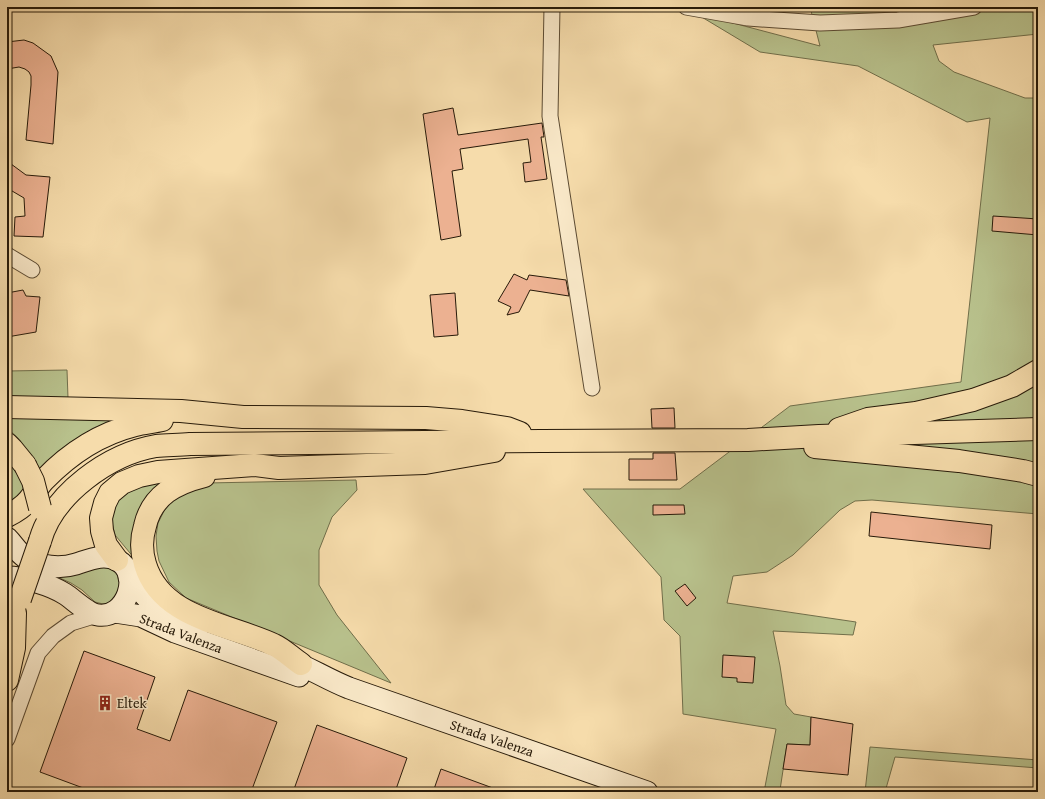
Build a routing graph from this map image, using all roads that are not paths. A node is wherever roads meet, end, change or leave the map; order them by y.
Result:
1 (552, 7) edge
2 (686, 7) edge
3 (974, 7) edge
4 (7, 255) edge
5 (32, 270) dead end
6 (1038, 371) edge
7 (592, 388) dead end
8 (7, 406) edge
9 (243, 417) junction
10 (1038, 429) edge
11 (819, 436) junction
12 (542, 440) junction
13 (748, 440) junction
14 (7, 444) edge
15 (279, 468) junction
16 (1038, 475) edge
17 (7, 516) edge
18 (7, 538) edge
19 (41, 538) junction
20 (123, 569) junction
21 (7, 577) edge
22 (14, 611) edge
23 (106, 614) junction
24 (7, 635) edge
25 (301, 664) junction
26 (7, 680) edge
27 (338, 684) junction
28 (7, 739) edge
29 (647, 792) edge

1 - 7 street
2 - 3 street
4 - 5 street
6 - 11 highway
8 - 9 highway
9 - 12 highway
9 - 17 highway
10 - 11 highway
11 - 13 highway
12 - 13 highway
12 - 15 highway
12 - 19 highway
13 - 16 highway
14 - 19 highway, bridge
15 - 20 highway
15 - 25 highway
18 - 20 main road
19 - 22 highway, bridge
20 - 23 main road
20 - 25 main road, Strada Valenza
21 - 23 main road
22 - 24 highway
22 - 26 highway
23 - 27 main road, Strada Valenza
23 - 28 street
25 - 27 main road, Strada Valenza
27 - 29 main road, Strada Valenza

